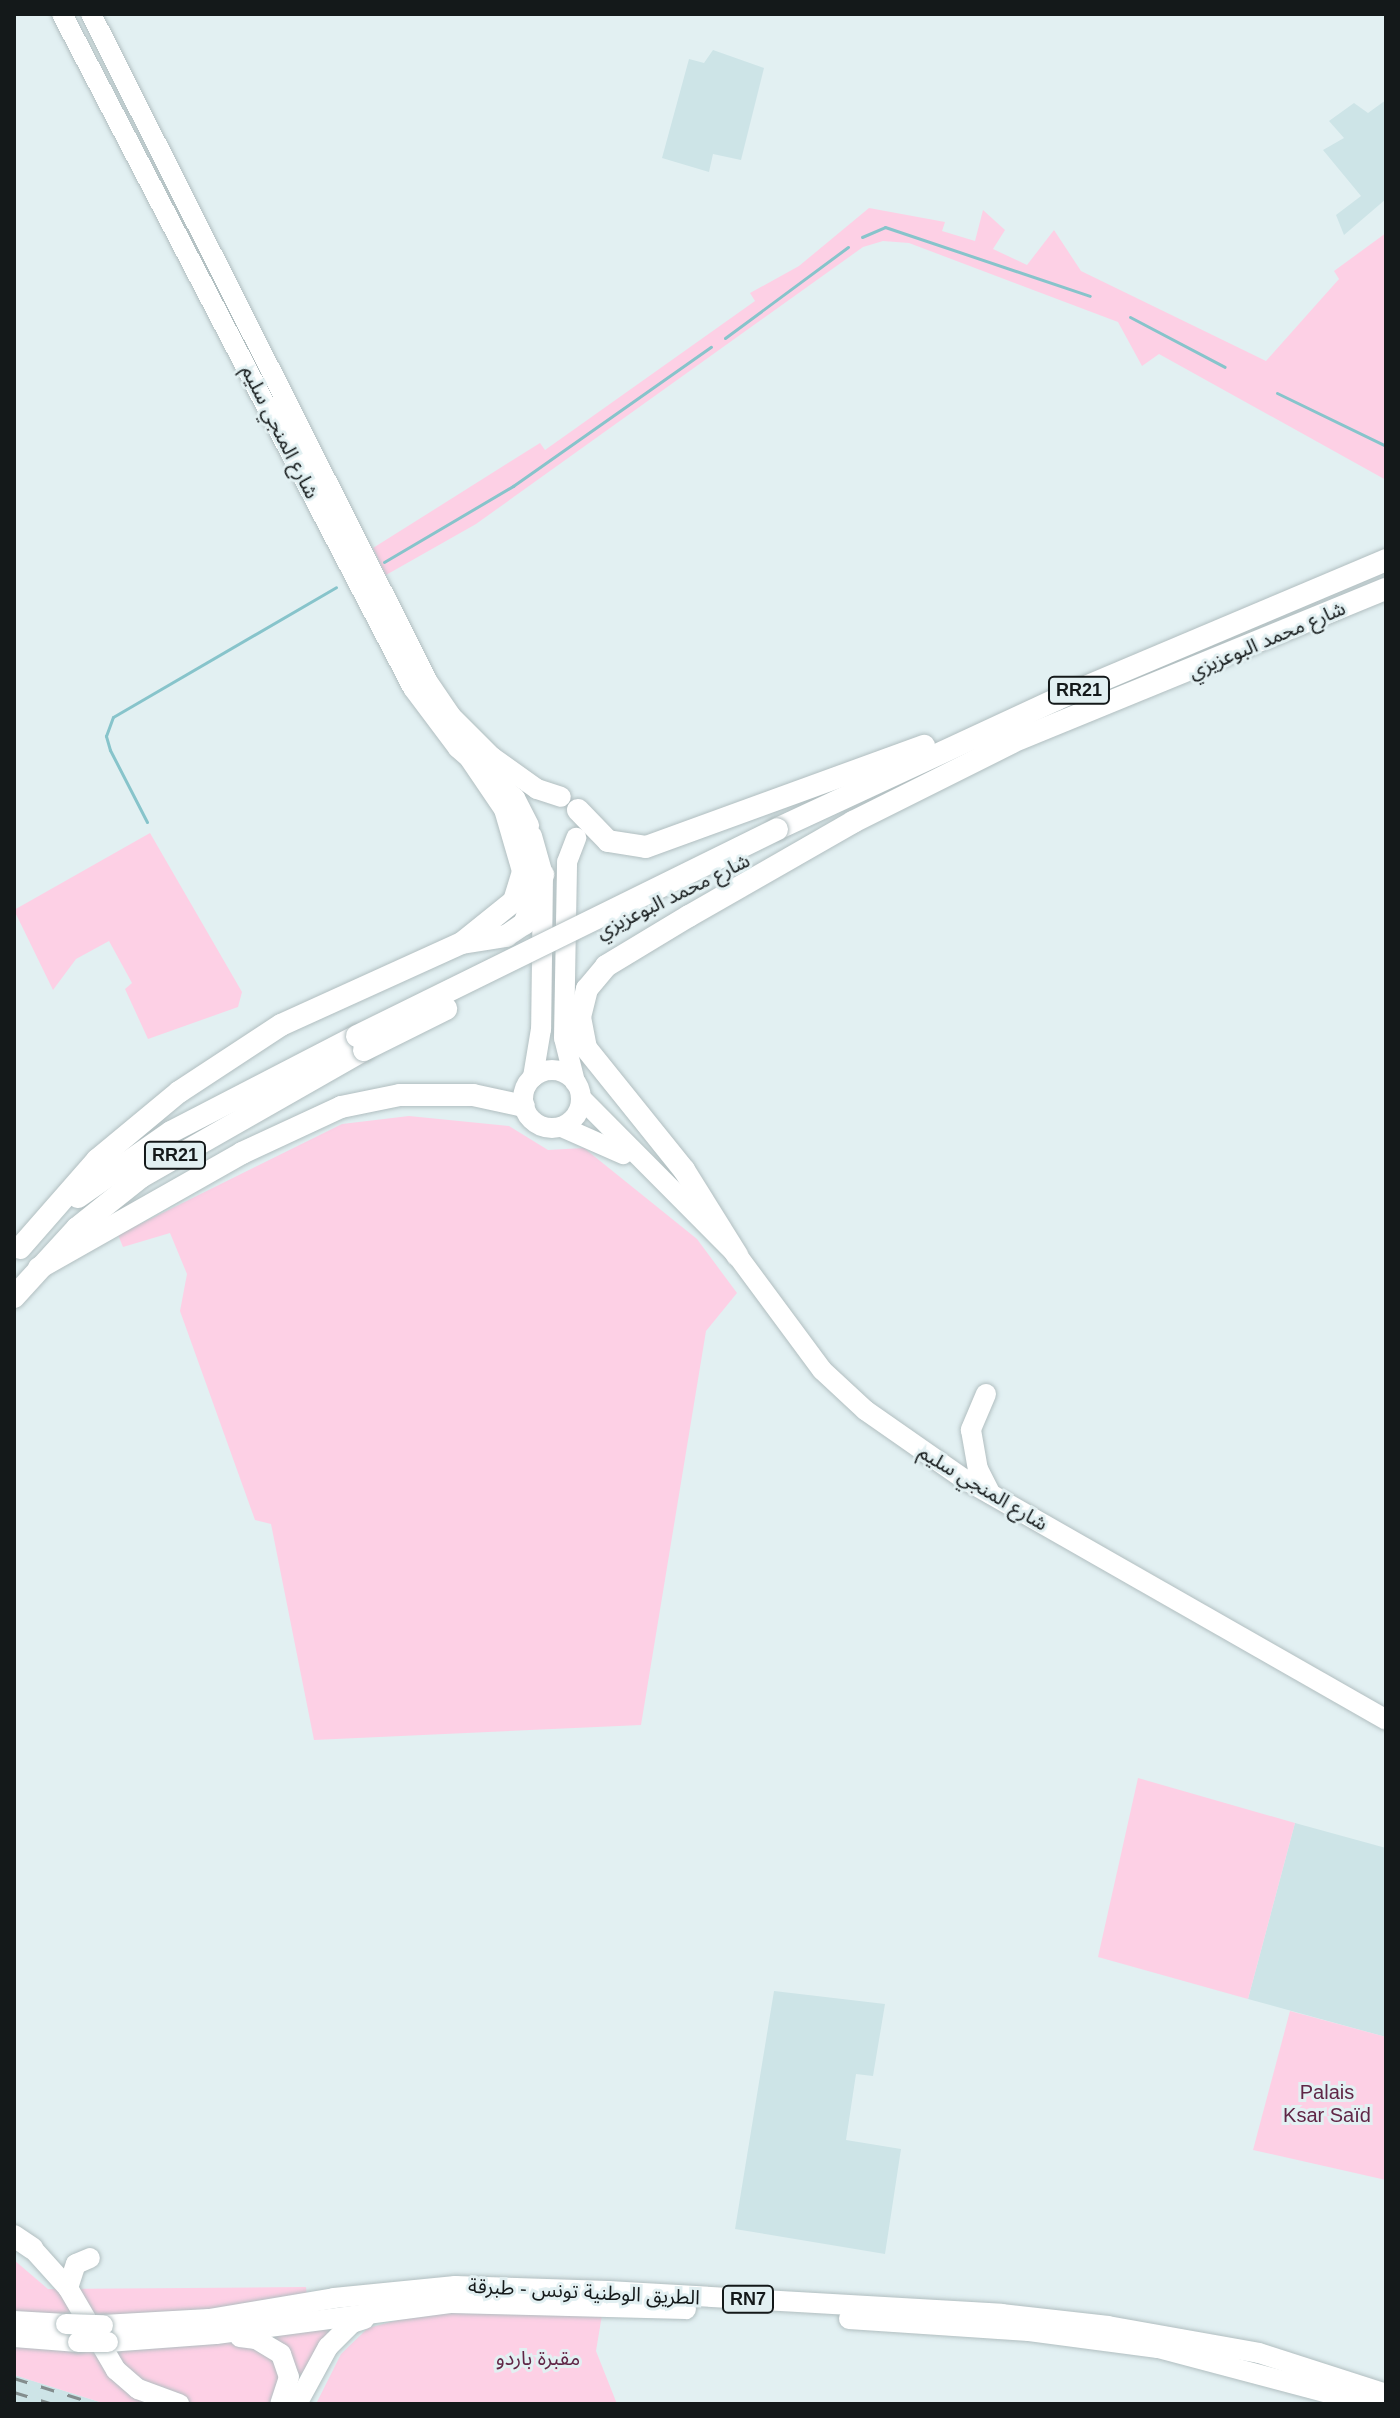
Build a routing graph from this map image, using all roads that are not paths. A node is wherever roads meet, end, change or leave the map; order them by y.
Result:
1 (62, 14) edge
2 (91, 14) edge
3 (1386, 560) edge
4 (1386, 589) edge
5 (1057, 699) junction
6 (1011, 743) junction
7 (471, 759) junction
8 (570, 803) junction
9 (531, 831) junction
10 (780, 836) junction
11 (576, 838) junction
12 (543, 875) junction
13 (689, 916) junction
14 (462, 943) junction
15 (564, 1038) junction
16 (361, 1043) junction
17 (533, 1077) junction
18 (578, 1090) junction
19 (524, 1106) junction
20 (562, 1127) junction
21 (651, 1170) junction
22 (17, 1252) edge
23 (737, 1255) junction
24 (39, 1268) junction
25 (14, 1297) edge
26 (986, 1394) dead end
27 (991, 1494) junction
28 (1386, 1720) edge
29 (21, 2249) edge
30 (90, 2258) dead end
31 (68, 2288) junction
32 (394, 2308) junction
33 (14, 2321) edge
34 (106, 2334) junction
35 (216, 2334) junction
36 (14, 2337) edge
37 (1386, 2394) edge
38 (151, 2404) edge
39 (179, 2404) edge
40 (280, 2404) edge
41 (297, 2404) edge
42 (1370, 2404) edge

1 - 7 main road, شارع المنجي سليم
2 - 8 main road, شارع المنجي سليم
3 - 5 highway, شارع محمد البوعزيزي / RR21
4 - 6 highway, شارع محمد البوعزيزي / RR21
5 - 8 highway
5 - 10 highway, شارع محمد البوعزيزي / RR21
6 - 10 highway, شارع محمد البوعزيزي / RR21
6 - 13 highway
7 - 9 main road, شارع المنجي سليم
7 - 14 highway
8 - 9 main road
8 - 11 main road
9 - 11 main road
9 - 12 main road, شارع المنجي سليم
10 - 16 highway, شارع محمد البوعزيزي / RR21, bridge
11 - 15 main road
12 - 14 highway
12 - 17 main road, شارع المنجي سليم
13 - 15 highway
13 - 23 highway
14 - 22 highway
15 - 18 main road
16 - 22 highway, شارع محمد البوعزيزي / RR21
16 - 24 highway, شارع محمد البوعزيزي / RR21
17 - 18 main road
17 - 19 main road, شارع المنجي سليم
18 - 20 main road
18 - 21 main road, شارع المنجي سليم
19 - 20 main road, شارع المنجي سليم
19 - 24 highway
20 - 21 main road, شارع المنجي سليم
21 - 23 main road, شارع المنجي سليم
23 - 27 main road, شارع المنجي سليم
24 - 25 highway, شارع محمد البوعزيزي / RR21
26 - 27 main road
27 - 28 main road, شارع المنجي سليم
29 - 31 main road
29 - 38 main road
30 - 31 main road
31 - 39 main road
32 - 35 main road, الطريق الوطنية تونس - طبرقة / RN7
32 - 41 main road
32 - 42 main road, الطريق الوطنية تونس - طبرقة / RN7
33 - 34 main road, الطريق الوطنية تونس - طبرقة / RN7, bridge
34 - 35 main road, الطريق الوطنية تونس - طبرقة / RN7
34 - 36 main road, الطريق الوطنية تونس - طبرقة / RN7, bridge
34 - 37 main road, الطريق الوطنية تونس - طبرقة / RN7
35 - 40 main road

